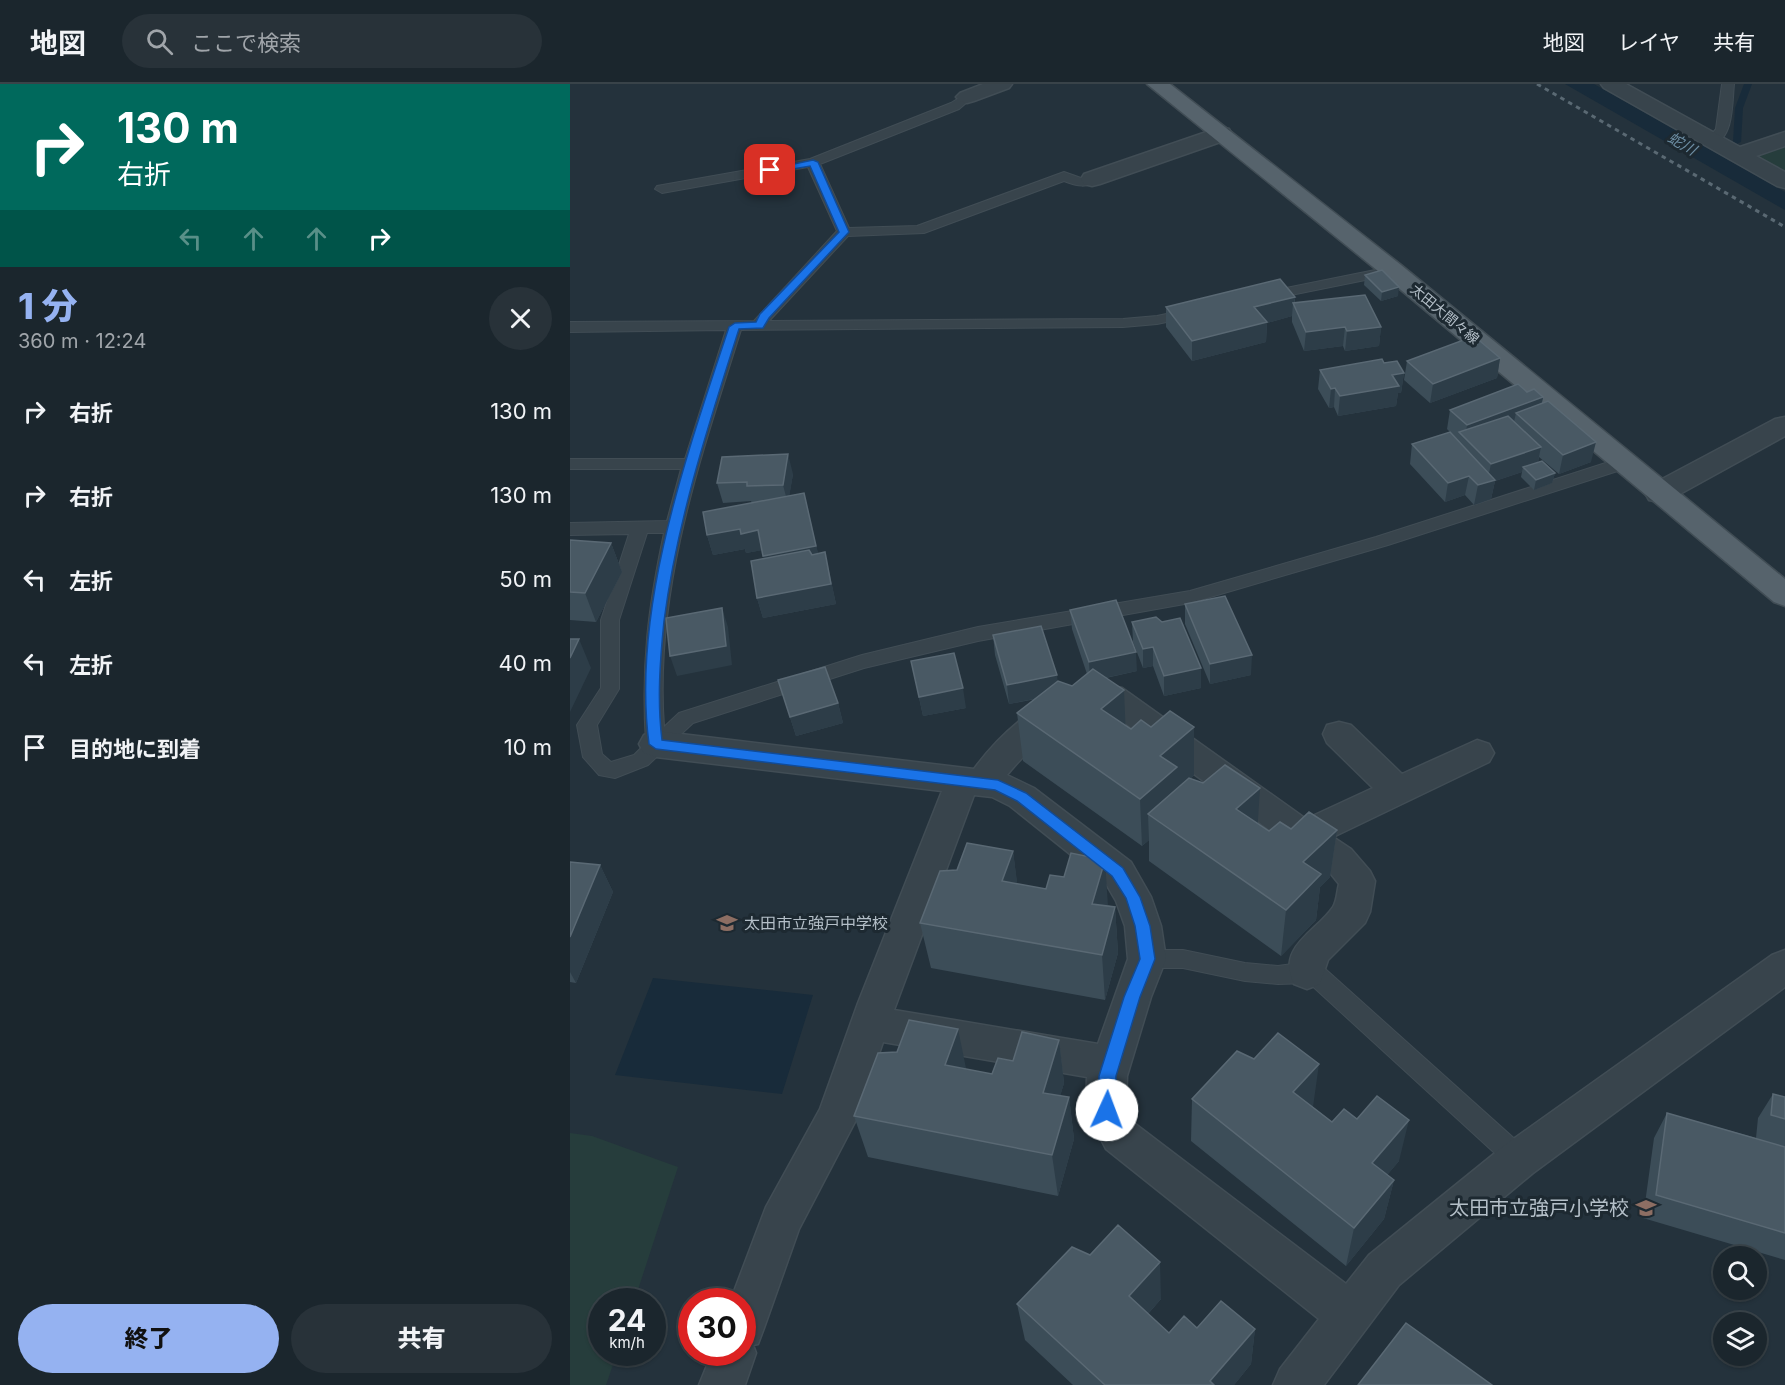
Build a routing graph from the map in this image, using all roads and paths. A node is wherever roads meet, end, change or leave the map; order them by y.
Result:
1 (1002, 84) edge
2 (1157, 84) edge
3 (1611, 84) edge
4 (1728, 84) edge
5 (968, 97) joint
6 (1221, 134) junction
7 (1785, 139) edge
8 (1712, 141) junction
9 (1737, 155) junction
10 (813, 162) junction
11 (1092, 179) joint
12 (1785, 181) edge
13 (662, 189) dead end
14 (844, 232) junction
15 (1392, 270) junction
16 (1257, 298) edge
17 (1201, 310) edge
18 (759, 325) junction
19 (570, 327) edge
20 (735, 327) junction
21 (1785, 426) edge
22 (1624, 463) junction
23 (570, 464) edge
24 (690, 464) junction
25 (1659, 493) junction
26 (640, 527) junction
27 (674, 527) junction
28 (570, 528) edge
29 (1785, 596) edge
30 (1339, 734) dead end
31 (656, 744) junction
32 (1477, 753) dead end
33 (973, 781) junction
34 (1398, 791) junction
35 (1306, 838) junction
36 (1148, 959) junction
37 (1785, 966) edge
38 (1307, 973) junction
39 (870, 1023) junction
40 (1111, 1064) junction
41 (1519, 1159) junction
42 (756, 1290) edge
43 (1350, 1315) junction
44 (729, 1366) edge
45 (722, 1385) edge
46 (1296, 1385) edge

1 - 5 street
2 - 6 main road, 太田大間々線
3 - 8 street
4 - 8 lane
5 - 10 lane
6 - 11 street
6 - 15 main road, 太田大間々線
7 - 9 street
8 - 9 street
9 - 12 street
10 - 13 lane
10 - 14 lane
11 - 14 lane
14 - 18 lane
15 - 16 lane
15 - 22 main road, 太田大間々線
17 - 18 lane
18 - 20 lane
19 - 20 lane
20 - 24 lane
21 - 25 street
22 - 25 main road, 太田大間々線
22 - 31 lane
23 - 24 lane
24 - 27 lane
25 - 29 main road, 太田大間々線
26 - 27 lane
26 - 28 lane
26 - 31 lane
27 - 31 lane
30 - 34 street
31 - 33 street
32 - 34 street
33 - 35 street
33 - 36 street
33 - 39 street
34 - 35 street
35 - 38 street
36 - 38 lane
36 - 40 street
37 - 41 street
38 - 41 lane
39 - 40 street
39 - 42 street
40 - 43 street
41 - 43 street
43 - 46 street
44 - 45 street

